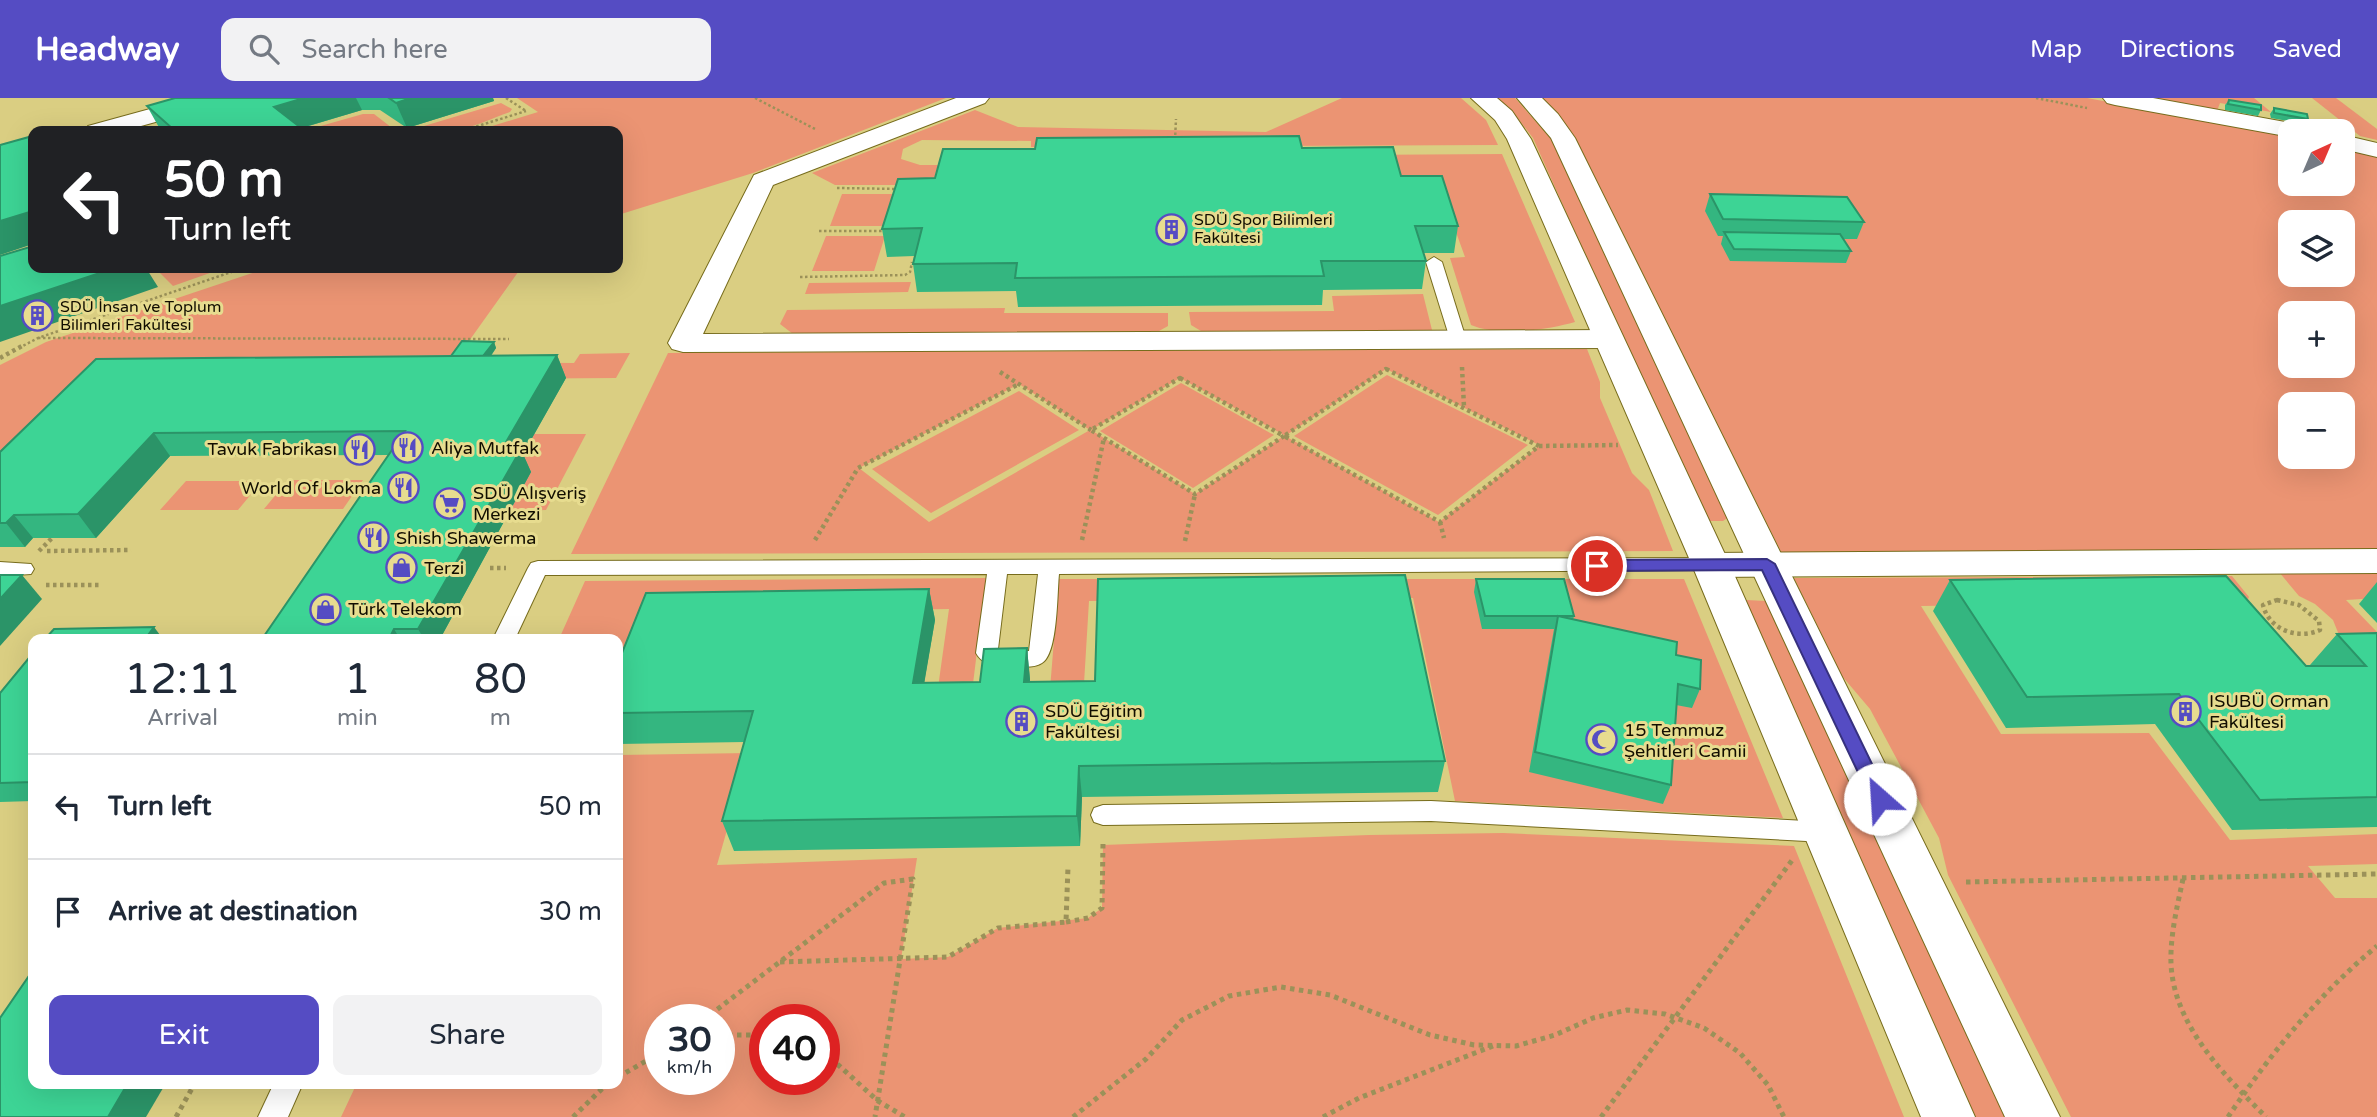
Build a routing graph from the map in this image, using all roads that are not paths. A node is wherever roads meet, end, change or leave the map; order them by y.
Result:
1 (216, 98) edge
2 (977, 98) edge
3 (1483, 98) edge
4 (1529, 98) edge
5 (2115, 98) edge
6 (115, 126) edge
7 (2278, 128) edge
8 (2356, 145) edge
9 (2377, 150) edge
10 (1434, 262) edge
11 (1609, 339) junction
12 (1460, 350) junction
13 (2377, 561) edge
14 (1767, 564) junction
15 (1711, 565) junction
16 (998, 567) junction
17 (1049, 567) junction
18 (0, 569) edge
19 (24, 569) dead end
20 (506, 634) edge
21 (1103, 815) dead end
22 (1811, 843) junction
23 (286, 1089) edge
24 (273, 1117) edge
25 (1948, 1117) edge
26 (2033, 1117) edge

1 - 6 street
2 - 12 street
3 - 11 street
4 - 14 street
5 - 7 street
8 - 9 street
10 - 12 lane
11 - 12 street
11 - 15 street
13 - 14 street
14 - 15 street
14 - 26 street
15 - 17 lane
15 - 22 street
16 - 17 lane
16 - 17 lane
16 - 20 lane
18 - 19 lane
21 - 22 lane
22 - 25 street
23 - 24 lane

